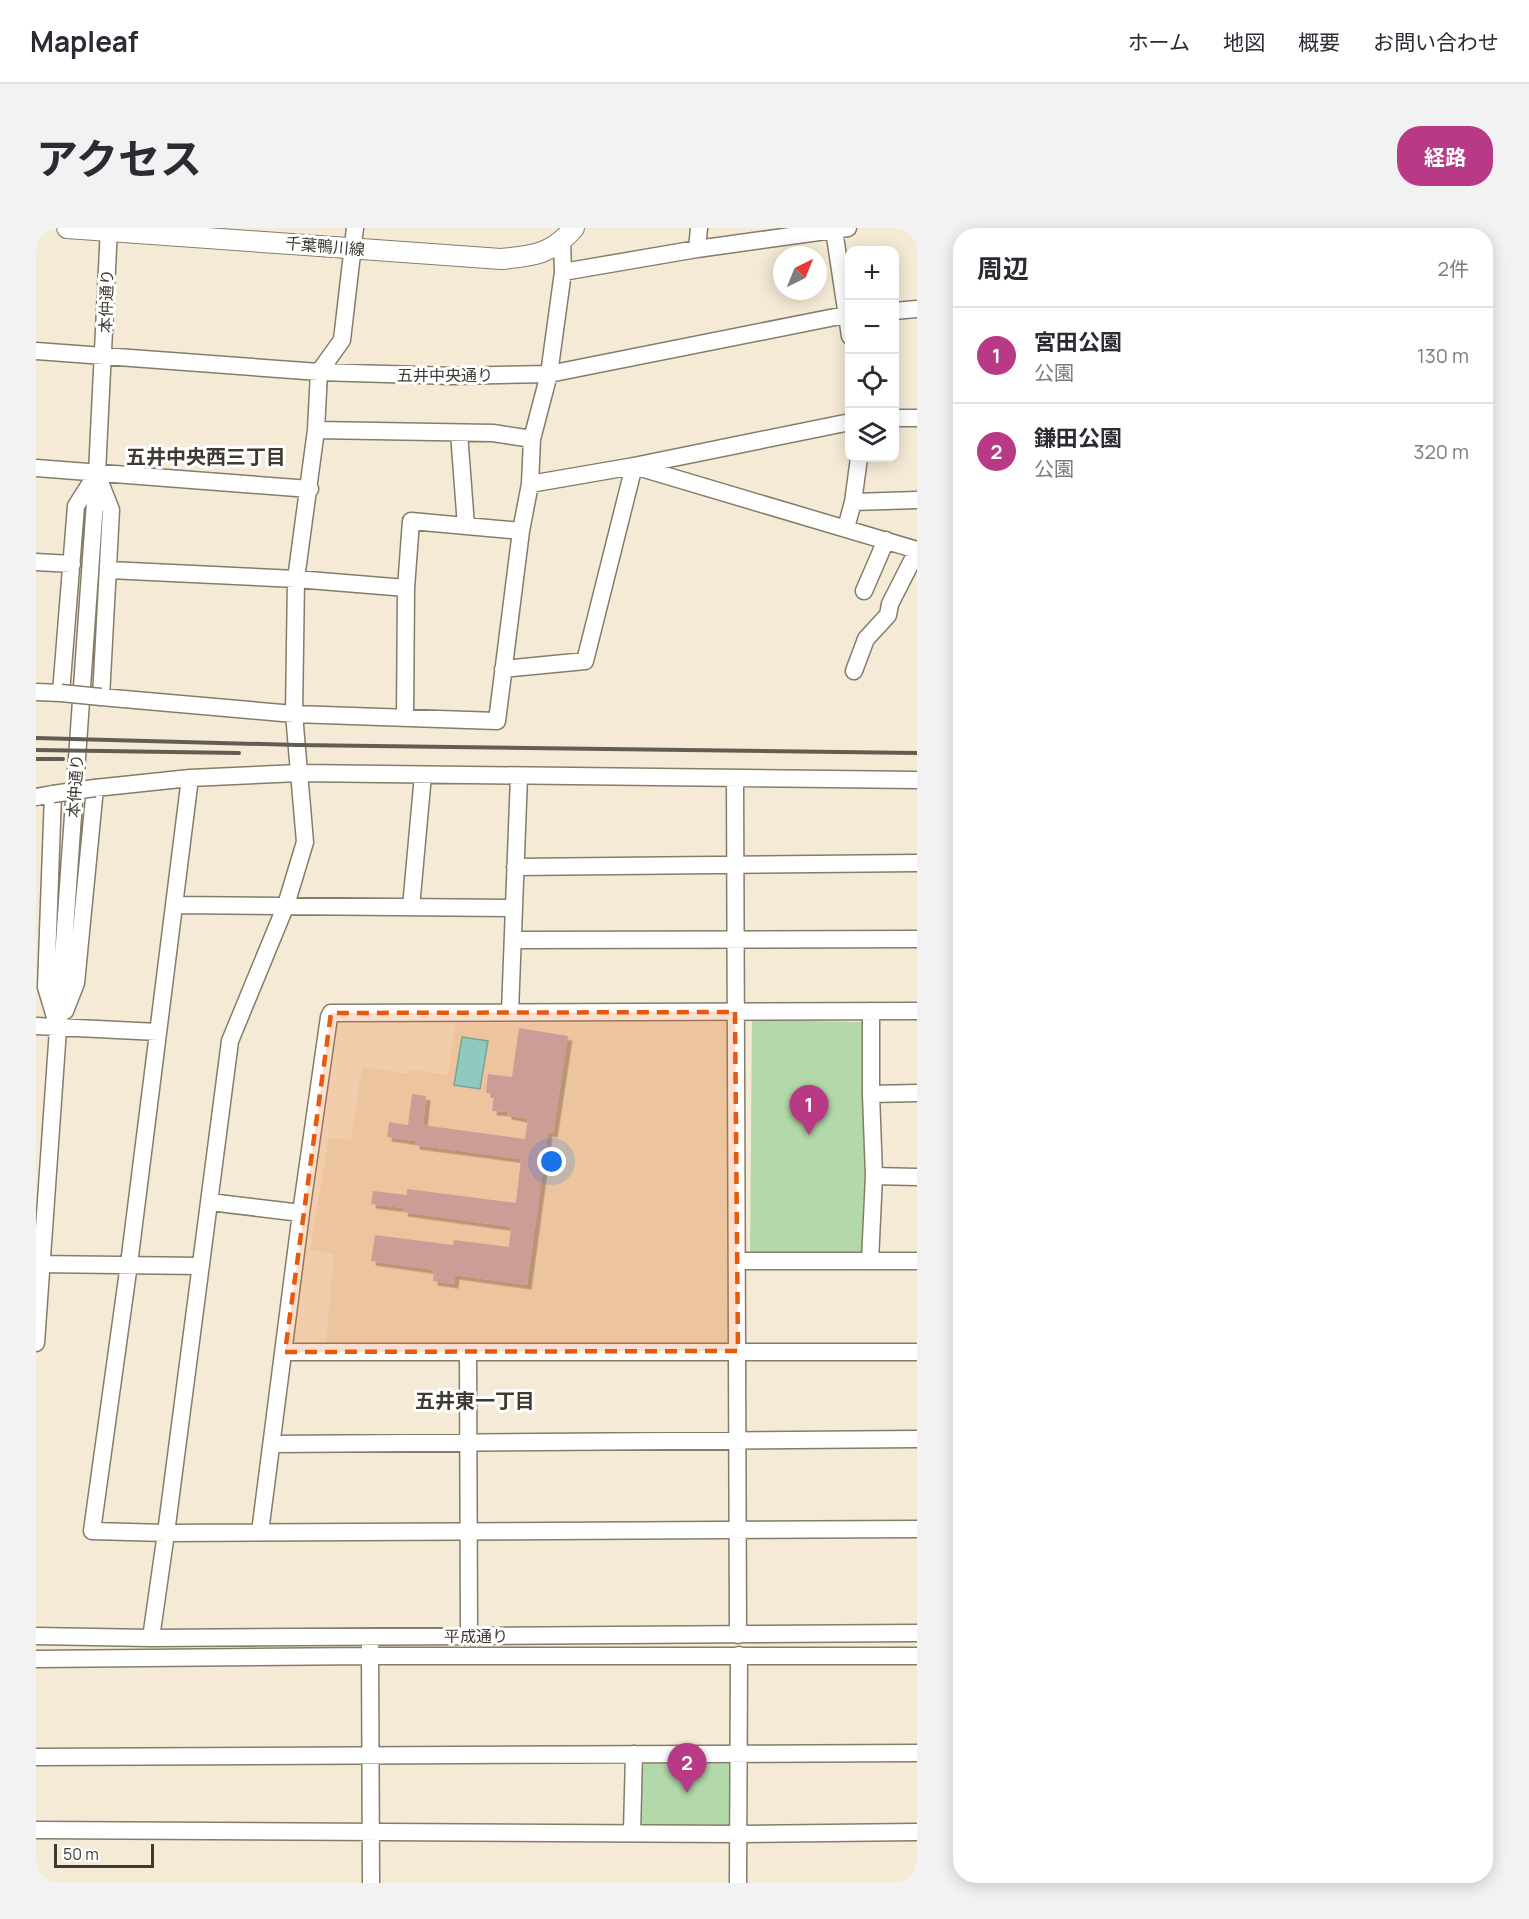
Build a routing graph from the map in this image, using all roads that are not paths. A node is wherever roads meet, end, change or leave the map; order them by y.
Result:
1 (67, 228) edge
2 (355, 228) edge
3 (699, 228) edge
4 (109, 229) edge
5 (841, 229) edge
6 (193, 232) edge
7 (568, 235) edge
8 (353, 249) junction
9 (697, 249) junction
10 (563, 272) junction
11 (847, 300) edge
12 (917, 309) edge
13 (899, 311) edge
14 (845, 315) edge
15 (36, 351) edge
16 (104, 356) junction
17 (318, 372) junction
18 (549, 374) junction
19 (899, 418) edge
20 (917, 418) edge
21 (845, 423) edge
22 (316, 430) junction
23 (459, 433) junction
24 (532, 439) junction
25 (858, 462) edge
26 (634, 466) junction
27 (36, 468) edge
28 (97, 473) junction
29 (530, 484) junction
30 (310, 489) junction
31 (917, 500) edge
32 (853, 502) junction
33 (466, 526) junction
34 (846, 528) junction
35 (521, 531) junction
36 (886, 540) junction
37 (917, 551) edge
38 (36, 561) edge
39 (72, 564) junction
40 (109, 570) junction
41 (296, 579) junction
42 (406, 588) junction
43 (864, 591) dead end
44 (503, 669) junction
45 (854, 671) dead end
46 (36, 692) edge
47 (61, 693) junction
48 (102, 697) junction
49 (294, 714) junction
50 (405, 718) junction
51 (299, 773) junction
52 (423, 775) junction
53 (519, 776) junction
54 (190, 778) junction
55 (735, 779) junction
56 (917, 780) edge
57 (95, 788) junction
58 (53, 794) junction
59 (36, 796) edge
60 (917, 863) edge
61 (735, 864) junction
62 (515, 867) junction
63 (175, 905) junction
64 (286, 905) junction
65 (411, 907) junction
66 (514, 908) junction
67 (736, 938) junction
68 (917, 939) edge
69 (513, 940) junction
70 (871, 1011) junction
71 (917, 1011) edge
72 (510, 1012) junction
73 (735, 1012) junction
74 (36, 1026) edge
75 (58, 1027) junction
76 (158, 1032) junction
77 (917, 1093) edge
78 (870, 1094) junction
79 (874, 1176) junction
80 (917, 1177) edge
81 (210, 1202) junction
82 (301, 1213) junction
83 (737, 1261) junction
84 (870, 1261) junction
85 (917, 1261) edge
86 (39, 1264) edge
87 (129, 1264) junction
88 (201, 1266) junction
89 (36, 1343) edge
90 (738, 1350) junction
91 (285, 1352) junction
92 (468, 1352) junction
93 (917, 1352) edge
94 (917, 1439) edge
95 (469, 1441) junction
96 (737, 1441) junction
97 (272, 1444) junction
98 (917, 1529) edge
99 (738, 1530) junction
100 (260, 1532) junction
101 (468, 1532) junction
102 (166, 1533) junction
103 (917, 1633) edge
104 (738, 1635) junction
105 (36, 1636) edge
106 (469, 1636) junction
107 (370, 1637) junction
108 (151, 1638) junction
109 (739, 1655) junction
110 (370, 1656) junction
111 (917, 1656) edge
112 (36, 1659) edge
113 (739, 1753) junction
114 (917, 1753) edge
115 (634, 1754) junction
116 (370, 1755) junction
117 (36, 1757) edge
118 (36, 1830) edge
119 (917, 1832) edge
120 (370, 1833) junction
121 (632, 1833) junction
122 (739, 1834) junction
123 (371, 1883) edge
124 (738, 1883) edge

1 - 4 main road, 千葉鴨川線
2 - 8 street
3 - 9 street
4 - 6 main road, 千葉鴨川線
4 - 16 street, 本仲通り
5 - 9 street
5 - 11 street
6 - 8 main road, 千葉鴨川線
7 - 8 main road, 千葉鴨川線
7 - 10 street
8 - 17 street
9 - 10 street
10 - 18 street
12 - 13 street
14 - 18 street, 五井中央通り
15 - 16 street, 五井中央通り
16 - 17 street, 五井中央通り
16 - 28 street, 本仲通り
17 - 18 street, 五井中央通り
17 - 22 street
18 - 24 street
19 - 20 street
21 - 26 street
22 - 23 street
22 - 30 street
23 - 24 street
23 - 33 street
24 - 29 street
25 - 32 street
26 - 29 street
26 - 34 street
26 - 44 street
27 - 28 street
28 - 30 street
28 - 39 street
28 - 40 street
28 - 75 street, 本仲通り
29 - 35 street
30 - 41 street
31 - 32 street
32 - 34 street
33 - 35 street
33 - 42 street
34 - 36 street
35 - 44 street
36 - 37 street
36 - 43 street
37 - 45 street
38 - 39 street
39 - 47 street
40 - 41 street
40 - 48 street
41 - 42 street
41 - 49 street
42 - 50 street
44 - 50 street
46 - 47 street
47 - 48 street, bridge
48 - 49 street
49 - 50 street
49 - 51 street
51 - 52 street
51 - 54 street
51 - 64 street
52 - 53 street
52 - 65 street
53 - 55 street
53 - 62 street
54 - 57 street
54 - 63 street
55 - 56 street
55 - 61 street
57 - 58 street, bridge
57 - 75 street
58 - 59 street
58 - 75 street
60 - 61 street
61 - 62 street
61 - 67 street
62 - 66 street
63 - 64 street
63 - 76 street
64 - 65 street
64 - 81 street
65 - 66 street
66 - 69 street
67 - 68 street
67 - 69 street
67 - 73 street
69 - 72 street
70 - 71 street
70 - 73 street
70 - 78 street
72 - 73 street
72 - 82 street
73 - 83 street
74 - 75 street
75 - 76 street
75 - 86 street, 本仲通り
76 - 87 street
77 - 78 street
78 - 79 street
79 - 80 street
79 - 84 street
81 - 82 street
81 - 88 street
82 - 91 street
83 - 84 street
83 - 90 street
84 - 85 street
86 - 87 street
86 - 89 street, 本仲通り
87 - 88 street
87 - 102 street
88 - 102 street
90 - 92 street
90 - 93 street
90 - 96 street
91 - 92 street
91 - 97 street
92 - 95 street
94 - 96 street
95 - 96 street
95 - 97 street
95 - 101 street
96 - 99 street
97 - 100 street
98 - 99 street
99 - 101 street
99 - 104 street
100 - 101 street
100 - 102 street
101 - 106 street
102 - 108 street
103 - 104 street, 平成通り
104 - 106 street, 平成通り
105 - 108 street, 平成通り
106 - 107 street, 平成通り
107 - 108 street, 平成通り
107 - 110 street
109 - 110 street, 平成通り
109 - 111 street, 平成通り
109 - 113 street
110 - 112 street, 平成通り
110 - 116 street
113 - 114 street
113 - 115 street
113 - 122 street
115 - 116 street
115 - 121 street
116 - 117 street
116 - 120 street
118 - 120 street
119 - 122 street
120 - 121 street
120 - 123 street
121 - 122 street
122 - 124 street

